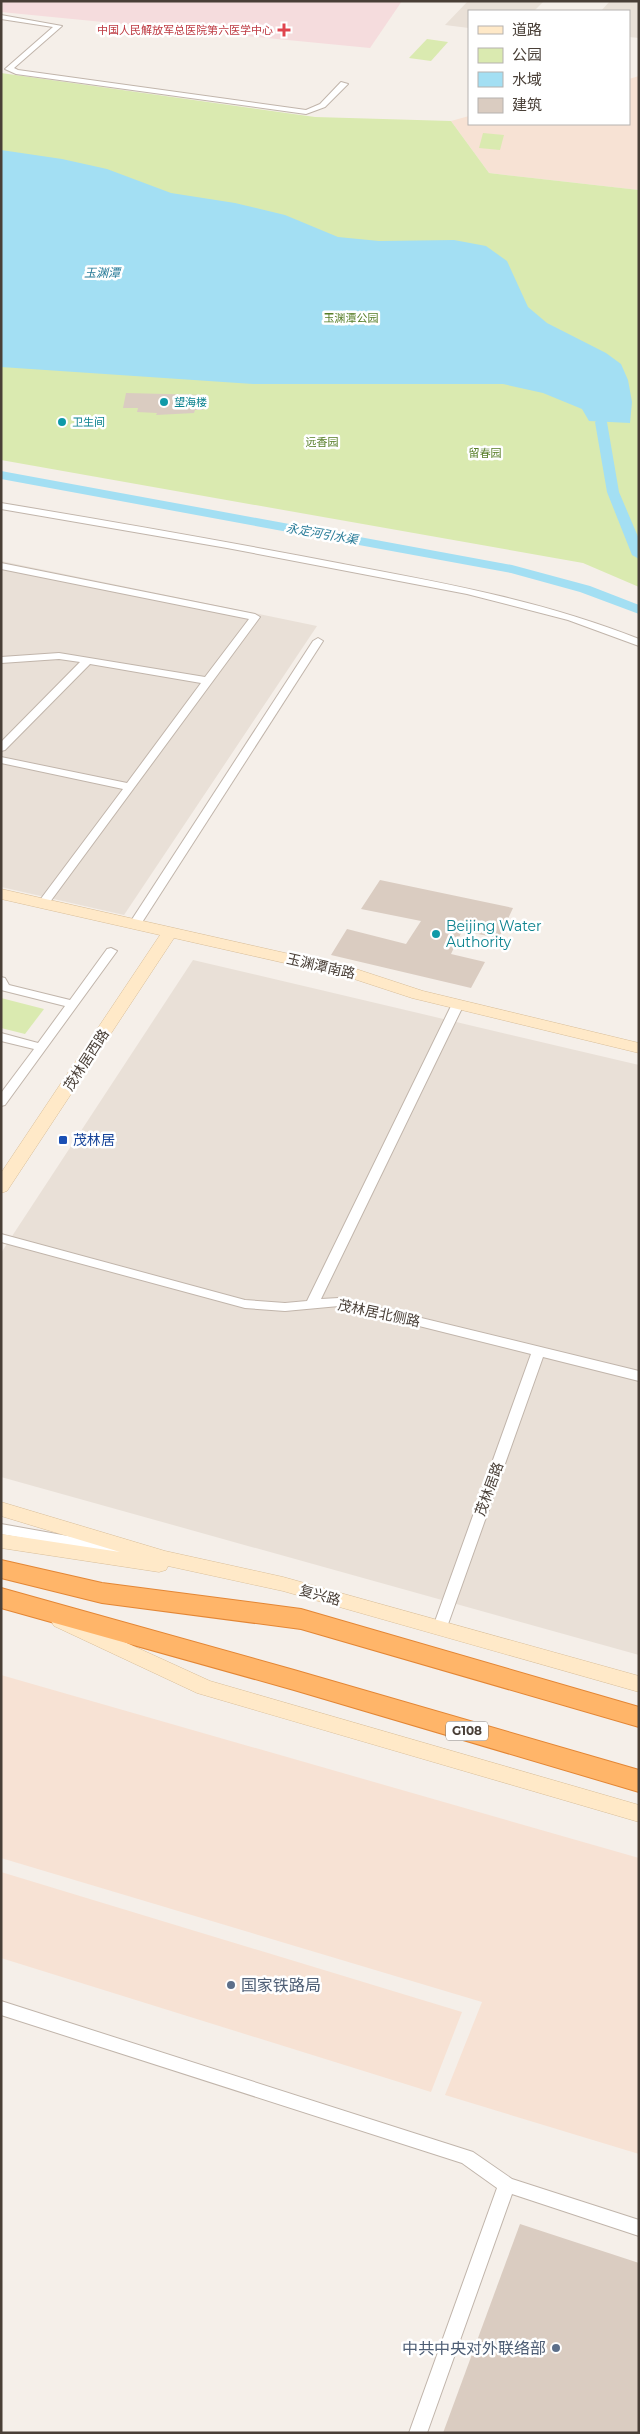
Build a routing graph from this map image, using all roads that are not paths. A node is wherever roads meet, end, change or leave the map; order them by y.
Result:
1 (1, 17) edge
2 (344, 84) dead end
3 (1, 506) edge
4 (1, 566) edge
5 (318, 641) dead end
6 (639, 644) edge
7 (1, 660) edge
8 (87, 662) junction
9 (209, 681) junction
10 (1, 748) edge
11 (1, 760) edge
12 (130, 787) junction
13 (1, 894) edge
14 (43, 904) junction
15 (135, 924) junction
16 (170, 932) junction
17 (111, 951) dead end
18 (1, 980) edge
19 (73, 1004) junction
20 (458, 1004) junction
21 (1, 1037) edge
22 (41, 1047) junction
23 (639, 1048) edge
24 (1, 1102) edge
25 (1, 1187) edge
26 (1, 1238) edge
27 (312, 1304) junction
28 (539, 1351) junction
29 (639, 1376) edge
30 (1, 1509) edge
31 (1, 1529) edge
32 (1, 1542) edge
33 (165, 1558) junction
34 (1, 1569) edge
35 (283, 1584) junction
36 (1, 1598) edge
37 (26, 1605) junction
38 (440, 1627) junction
39 (639, 1684) edge
40 (639, 1717) edge
41 (639, 1781) edge
42 (639, 1814) edge
43 (1, 2008) edge
44 (507, 2185) junction
45 (639, 2228) edge
46 (418, 2433) edge

1 - 2 street
3 - 6 street
4 - 9 street
5 - 15 street
7 - 8 street
8 - 9 street
8 - 10 street
9 - 12 street
11 - 12 street
12 - 14 street
13 - 14 street, 玉渊潭南路
14 - 15 street, 玉渊潭南路
15 - 16 street, 玉渊潭南路
16 - 20 street, 玉渊潭南路
16 - 25 street, 茂林居西路
17 - 19 street
18 - 19 street
19 - 22 street
20 - 23 street, 玉渊潭南路
20 - 27 street
21 - 22 street
22 - 24 street
26 - 27 street, 茂林居北侧路
27 - 28 street, 茂林居北侧路
28 - 29 street, 茂林居北侧路
28 - 38 street, 茂林居路
30 - 33 street, 复兴路
31 - 33 street
32 - 35 street
33 - 35 street, 复兴路
34 - 40 highway, 复兴路
35 - 38 street, 复兴路
36 - 37 highway, G108
37 - 41 highway, G108
37 - 42 street
38 - 39 street, 复兴路
43 - 44 street
44 - 45 street
44 - 46 street

